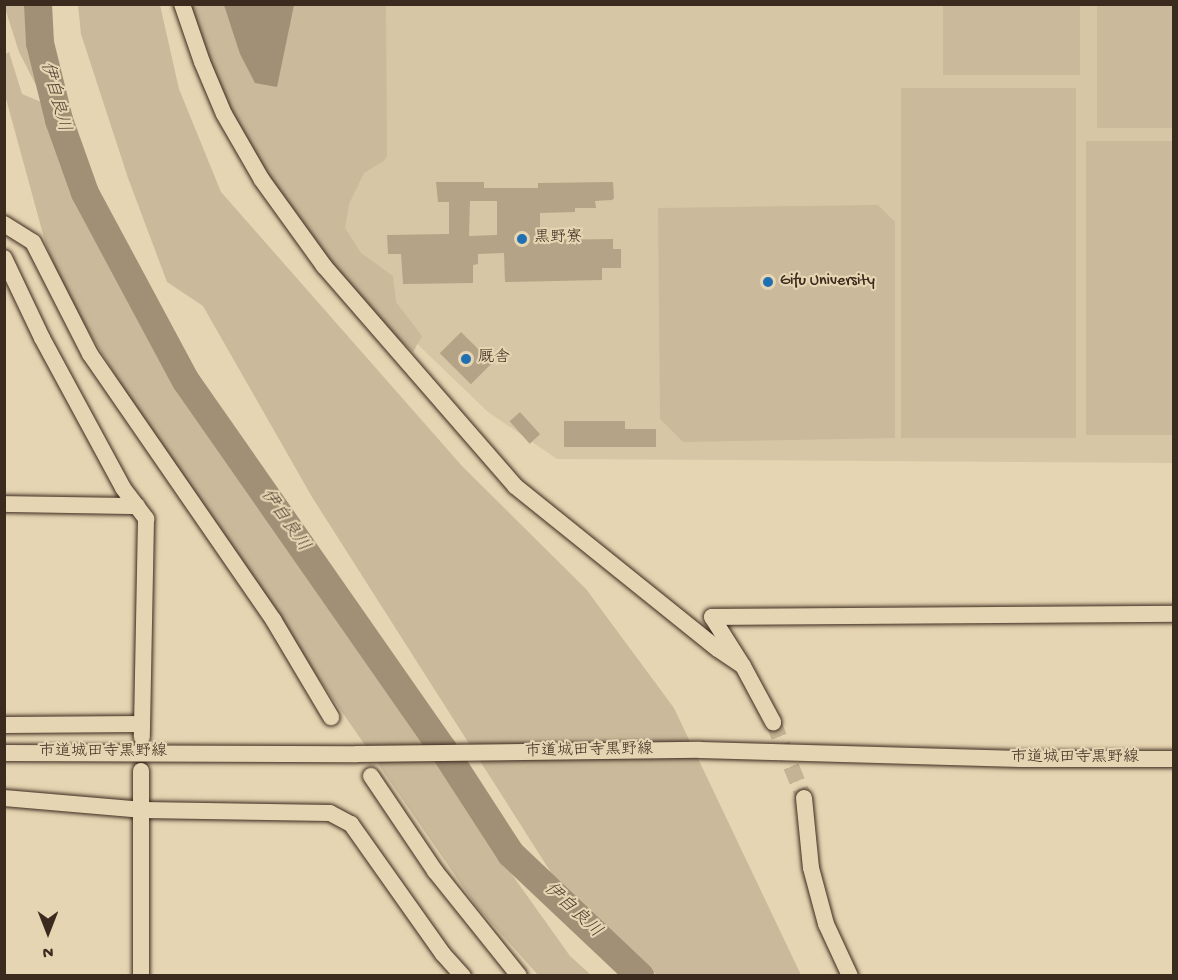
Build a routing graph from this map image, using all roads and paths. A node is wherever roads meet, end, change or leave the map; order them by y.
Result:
1 (182, 4) edge
2 (4, 224) edge
3 (4, 258) edge
4 (4, 504) edge
5 (138, 506) junction
6 (1173, 614) edge
7 (744, 666) junction
8 (331, 717) dead end
9 (773, 722) tunnel mouth
10 (4, 725) edge
11 (4, 753) edge
12 (1173, 759) edge
13 (141, 771) dead end
14 (371, 776) dead end
15 (4, 798) edge
16 (804, 798) tunnel mouth
17 (143, 810) junction
18 (141, 975) edge
19 (463, 975) edge
20 (519, 975) edge
21 (850, 975) edge

1 - 7 street
2 - 8 street
3 - 5 street
4 - 5 street
5 - 10 street
6 - 7 street
7 - 9 street
11 - 12 street, 市道城田寺黒野線
13 - 17 street
14 - 20 street
15 - 17 street
16 - 21 street
17 - 18 street
17 - 19 street

